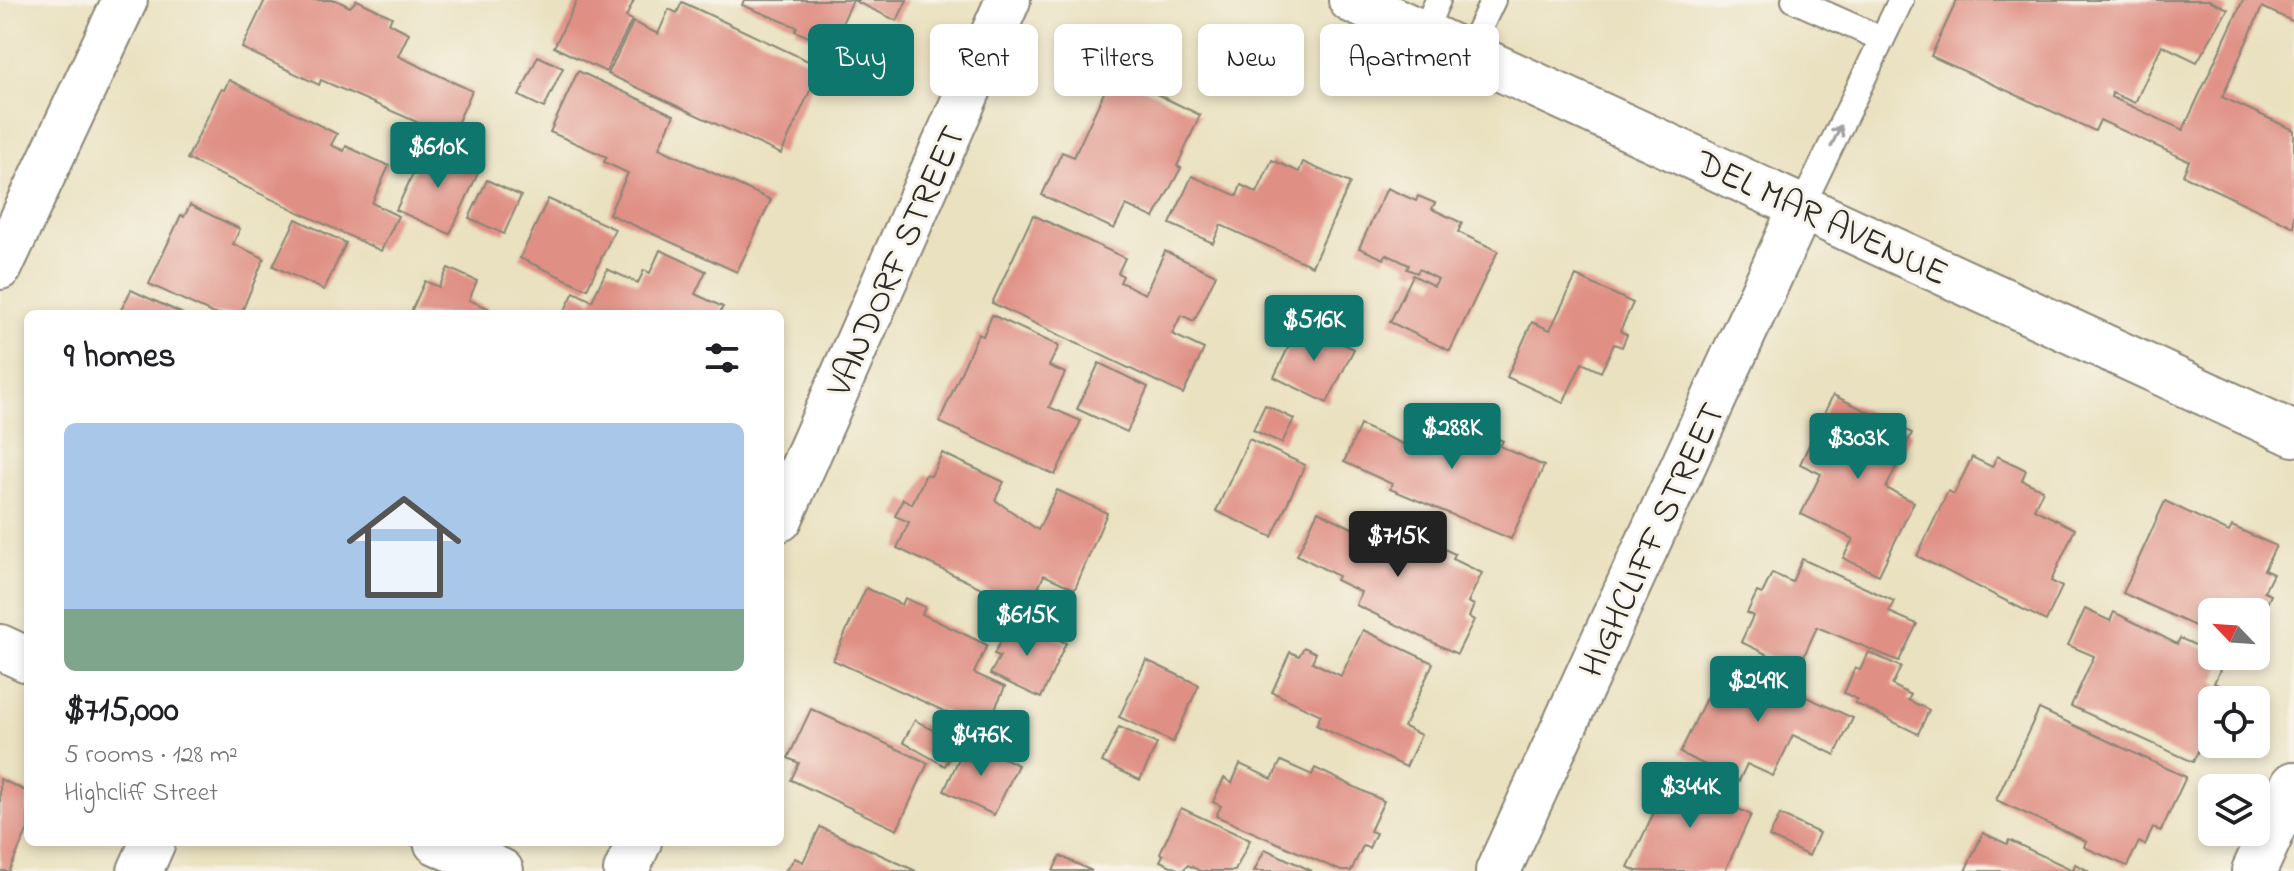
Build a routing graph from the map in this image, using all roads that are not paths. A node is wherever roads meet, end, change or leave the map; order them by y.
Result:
1 (125, 0) edge
2 (1008, 0) edge
3 (1351, 0) edge
4 (1493, 0) edge
5 (1794, 0) edge
6 (1901, 0) edge
7 (1431, 16) edge
8 (1482, 24) edge
9 (1882, 39) junction
10 (1499, 67) edge
11 (1802, 206) junction
12 (0, 267) edge
13 (2294, 434) edge
14 (784, 510) edge
15 (0, 647) edge
16 (24, 658) edge
17 (2294, 784) edge
18 (151, 846) edge
19 (445, 846) edge
20 (637, 846) edge
21 (140, 871) edge
22 (501, 871) edge
23 (626, 871) edge
24 (1498, 871) edge
25 (2254, 871) edge

1 - 12 street
2 - 14 street, VANDORF STREET
3 - 7 street, DEL MAR AVENUE
4 - 8 lane
5 - 9 lane
6 - 9 lane
11 -> 9 lane
10 - 11 street, DEL MAR AVENUE
11 - 13 street, DEL MAR AVENUE
11 - 24 street, HIGHCLIFF STREET
15 - 16 street
17 - 25 street
18 - 21 street
19 - 22 street
20 - 23 street

